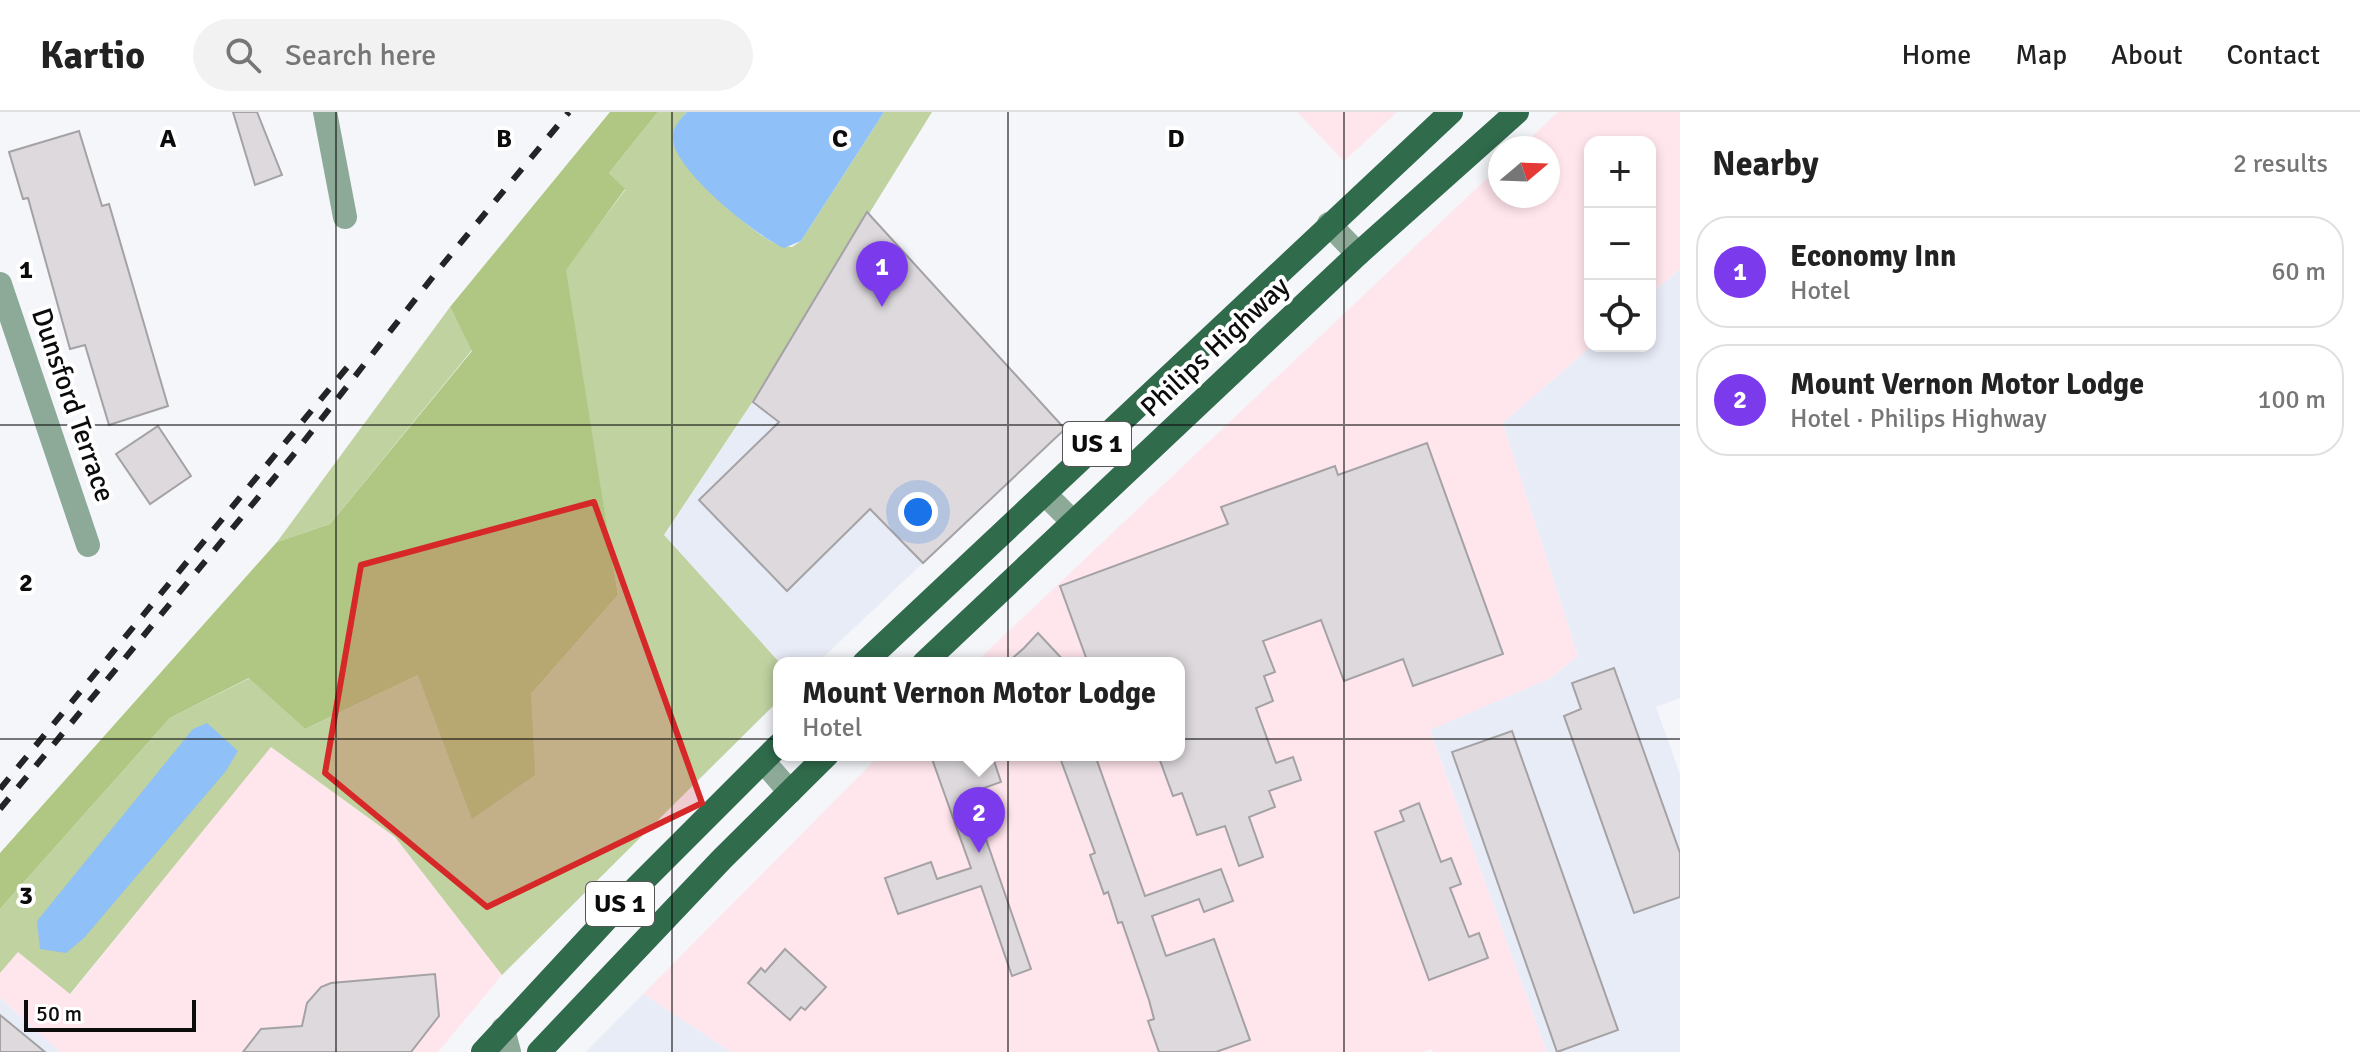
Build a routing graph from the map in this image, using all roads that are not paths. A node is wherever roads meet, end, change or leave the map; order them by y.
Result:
1 (325, 112) edge
2 (1451, 112) edge
3 (1517, 112) edge
4 (345, 217) dead end
5 (1329, 224) junction
6 (1358, 254) junction
7 (0, 284) edge
8 (1045, 494) junction
9 (1073, 522) junction
10 (88, 545) dead end
11 (870, 657) edge
12 (930, 657) edge
13 (771, 753) edge
14 (775, 761) edge
15 (821, 761) edge
16 (790, 792) junction
17 (506, 1040) edge
18 (483, 1052) edge
19 (539, 1052) edge

1 - 4 street
2 - 5 main road, Philips Highway / US 1
3 - 6 main road, Philips Highway / US 1
5 - 6 street
5 - 8 main road, Philips Highway / US 1
6 - 9 main road, Philips Highway / US 1
7 - 10 street, Dunsford Terrace
8 - 9 street
8 - 11 main road, Philips Highway / US 1
9 - 12 main road, Philips Highway / US 1
13 - 17 main road, US 1
14 - 16 street
15 - 16 main road, US 1
16 - 19 main road, US 1
17 - 18 main road, US 1

